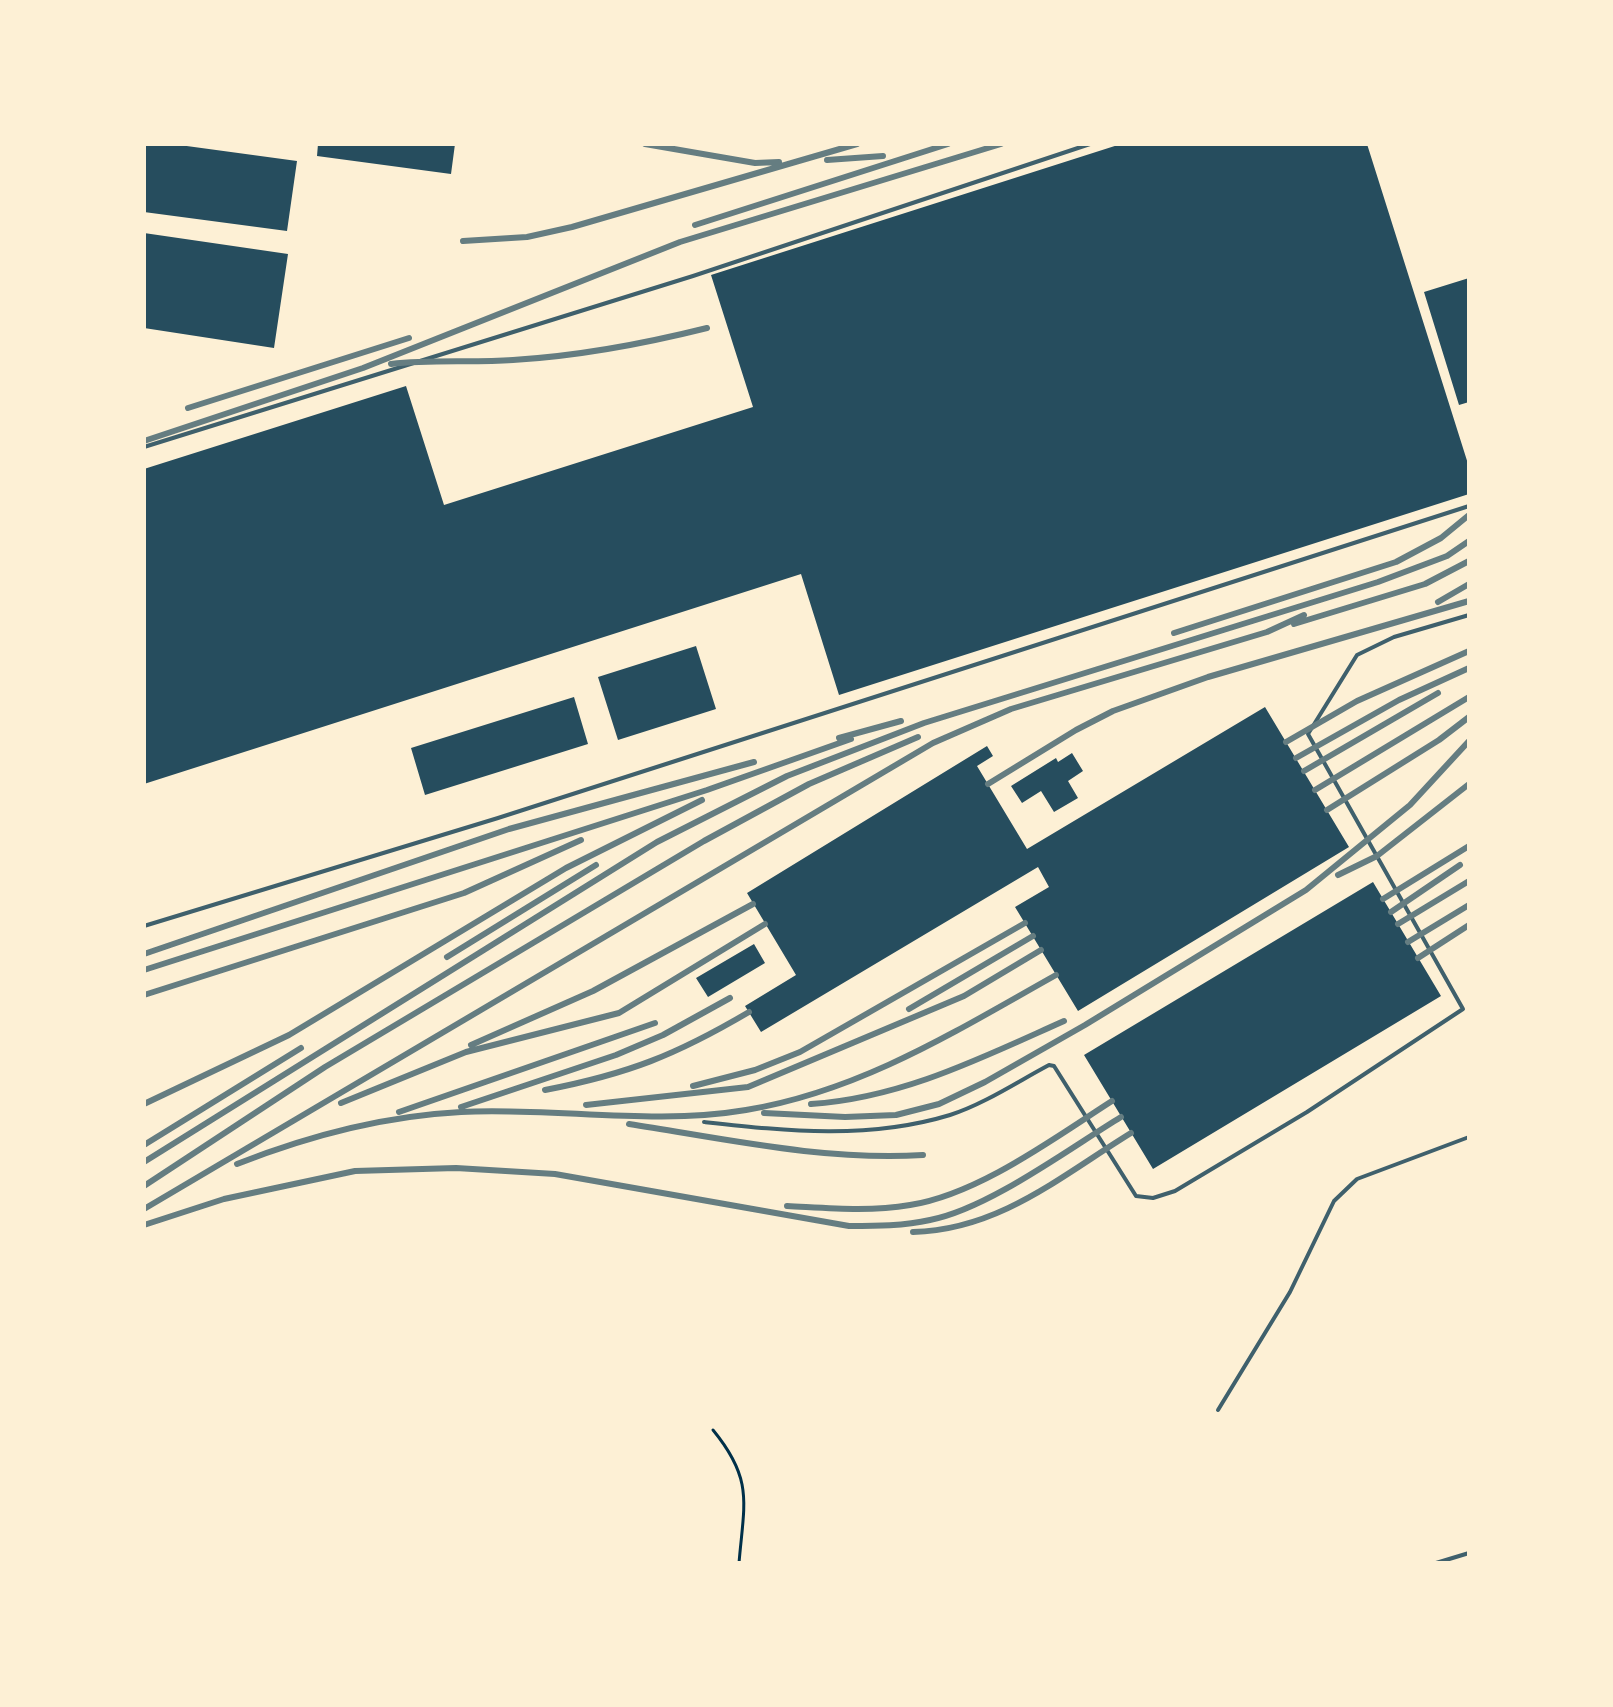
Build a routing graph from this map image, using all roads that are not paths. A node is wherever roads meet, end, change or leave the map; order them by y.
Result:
1 (1090, 144) edge
2 (144, 447) edge
3 (1469, 506) edge
4 (1469, 615) edge
5 (144, 926) edge
6 (704, 1122) dead end
7 (1469, 1137) edge
8 (1218, 1410) dead end
9 (1469, 1553) edge
10 (1436, 1563) edge

1 - 2 lane
3 - 5 lane
4 - 6 lane
7 - 8 lane
9 - 10 lane

